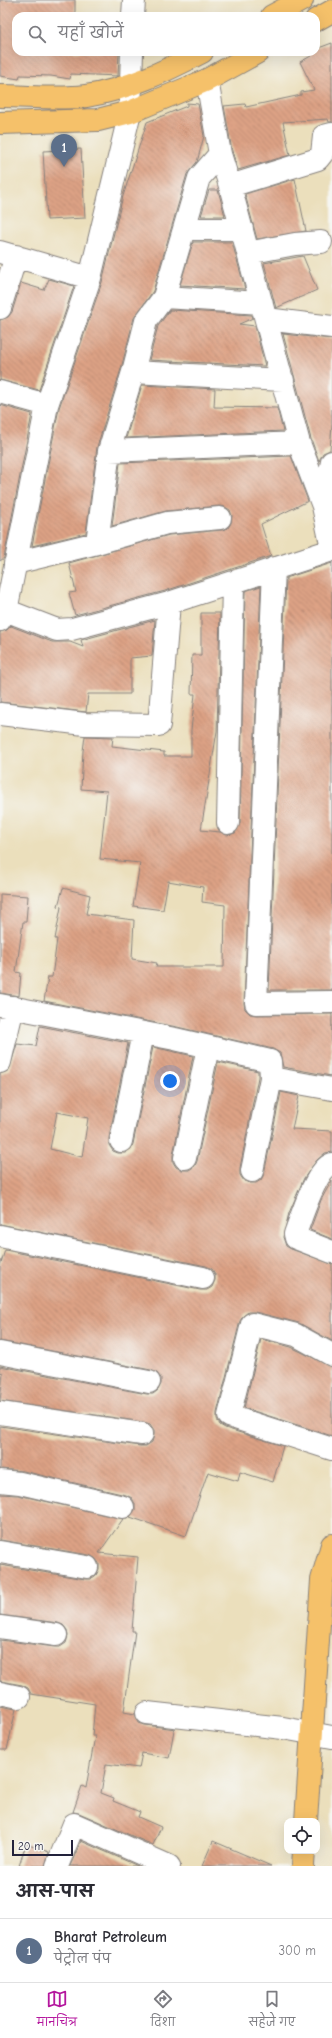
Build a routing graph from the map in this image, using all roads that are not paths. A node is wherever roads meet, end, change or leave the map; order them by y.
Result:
1 (134, 0) edge
2 (302, 0) edge
3 (332, 11) edge
4 (134, 12) edge
5 (280, 12) edge
6 (320, 18) edge
7 (132, 56) edge
8 (195, 56) edge
9 (251, 56) edge
10 (207, 80) junction
11 (130, 84) junction
12 (0, 96) edge
13 (130, 112) junction
14 (0, 123) edge
15 (332, 134) edge
16 (220, 154) junction
17 (230, 186) junction
18 (184, 229) junction
19 (242, 229) junction
20 (321, 242) dead end
21 (248, 253) junction
22 (8, 254) edge
23 (90, 278) junction
24 (164, 297) junction
25 (0, 308) edge
26 (264, 311) junction
27 (332, 327) edge
28 (133, 372) junction
29 (283, 380) junction
30 (0, 392) edge
31 (47, 405) junction
32 (299, 444) junction
33 (109, 451) junction
34 (332, 462) edge
35 (323, 506) junction
36 (220, 518) dead end
37 (96, 544) junction
38 (332, 549) edge
39 (15, 563) junction
40 (274, 568) junction
41 (233, 583) junction
42 (169, 603) junction
43 (2, 612) edge
44 (0, 714) edge
45 (228, 823) dead end
46 (332, 1002) edge
47 (6, 1006) edge
48 (143, 1033) junction
49 (208, 1046) junction
50 (0, 1062) edge
51 (271, 1078) junction
52 (332, 1089) edge
53 (121, 1141) dead end
54 (185, 1158) dead end
55 (332, 1164) edge
56 (252, 1171) dead end
57 (0, 1236) edge
58 (332, 1252) edge
59 (203, 1278) dead end
60 (0, 1353) edge
61 (332, 1355) edge
62 (149, 1382) dead end
63 (0, 1413) edge
64 (142, 1434) dead end
65 (332, 1449) edge
66 (0, 1481) edge
67 (123, 1507) dead end
68 (332, 1545) edge
69 (0, 1552) edge
70 (87, 1567) dead end
71 (327, 1581) edge
72 (0, 1627) edge
73 (56, 1635) dead end
74 (147, 1713) dead end
75 (322, 1735) edge
76 (307, 1818) edge
77 (304, 1854) edge
78 (57, 1866) edge
79 (169, 1866) edge
80 (303, 1866) edge

1 - 4 street
2 - 5 main road
3 - 6 main road
7 - 11 street
8 - 11 main road
9 - 10 main road
10 - 13 main road
10 - 16 street
11 - 12 main road
11 - 13 street
13 - 14 main road
13 - 23 street
15 - 17 street
16 - 17 street
16 - 18 street
17 - 19 street
18 - 19 street
18 - 24 street
19 - 21 street
20 - 21 street
21 - 26 street
22 - 23 street
22 - 25 street
23 - 31 street
24 - 26 street
24 - 28 street
26 - 27 street
26 - 29 street
28 - 29 street
28 - 33 street
29 - 32 street
30 - 31 street
31 - 39 street
32 - 33 street
32 - 35 street
33 - 37 street
34 - 35 street
35 - 38 street
36 - 37 street
37 - 39 street
38 - 40 street
39 - 43 street
40 - 41 street
40 - 46 street
41 - 42 street
41 - 45 street
42 - 43 street
42 - 44 street
47 - 48 street
47 - 50 street
48 - 49 street
48 - 53 street
49 - 51 street
49 - 54 street
51 - 52 street
51 - 56 street
55 - 58 street
57 - 59 street
60 - 62 street
61 - 65 street
63 - 64 street
66 - 67 street
68 - 71 main road
69 - 70 street
71 - 75 main road
72 - 73 street
74 - 75 street
75 - 76 main road
77 - 80 main road
78 - 79 street

